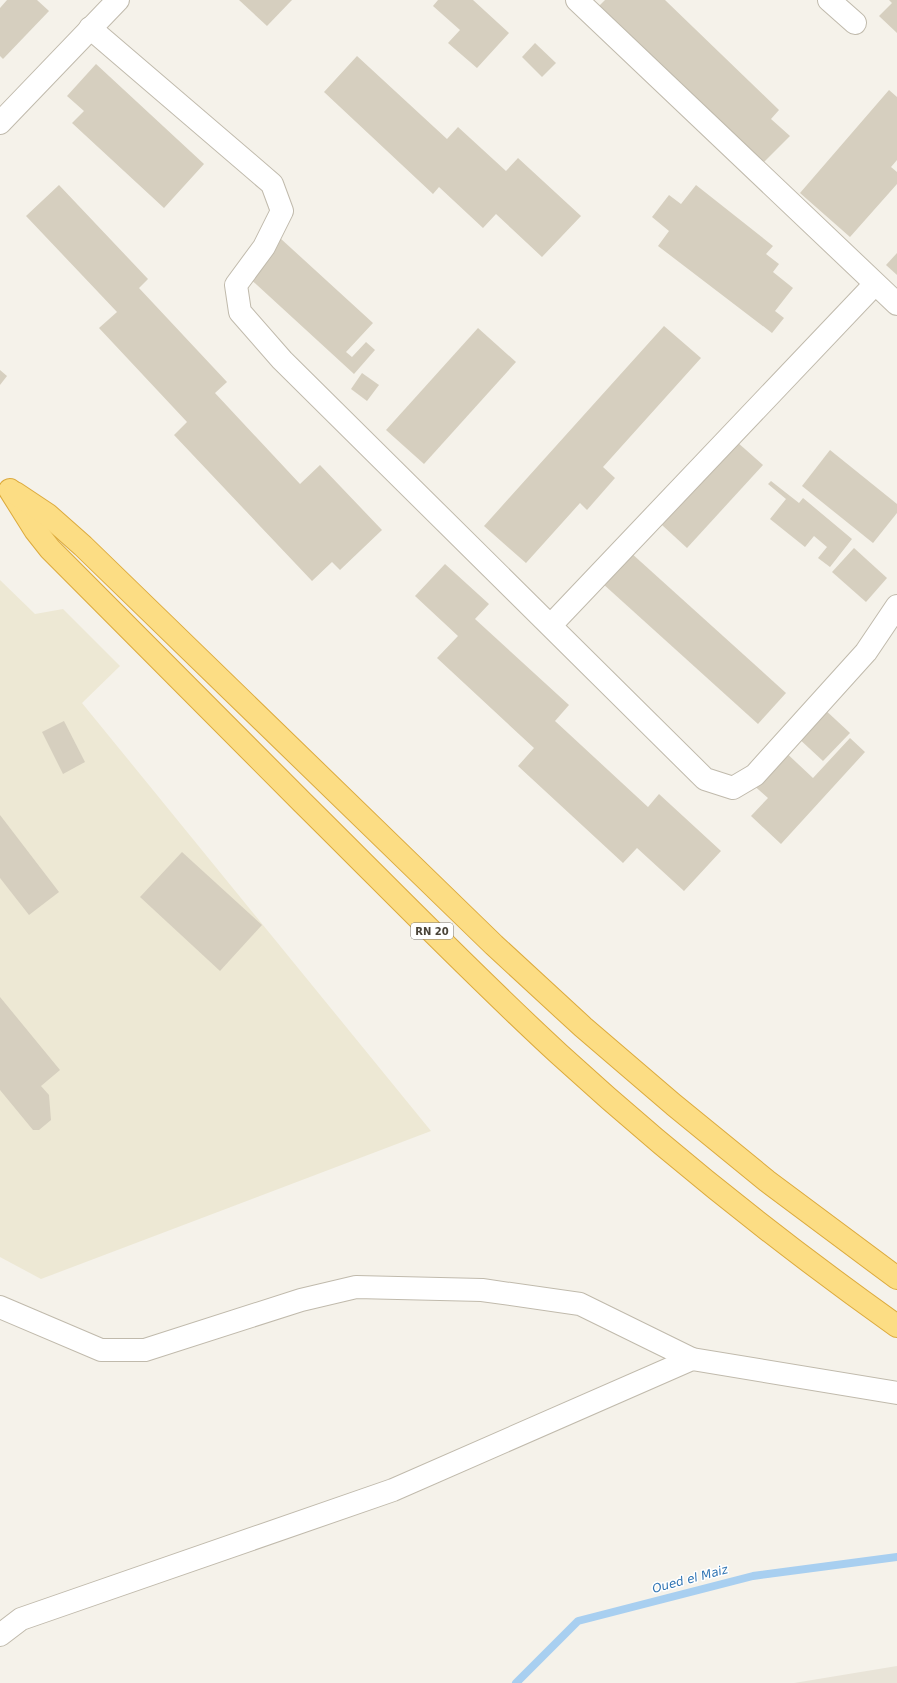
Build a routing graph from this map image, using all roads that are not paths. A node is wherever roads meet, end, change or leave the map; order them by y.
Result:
1 (118, 0) edge
2 (830, 0) edge
3 (584, 2) edge
4 (855, 23) dead end
5 (90, 28) junction
6 (0, 123) edge
7 (875, 284) junction
8 (897, 304) edge
9 (5, 485) edge
10 (897, 606) edge
11 (551, 625) junction
12 (897, 1278) edge
13 (0, 1307) edge
14 (897, 1326) edge
15 (692, 1359) junction
16 (897, 1393) edge
17 (0, 1635) edge

1 - 5 street
2 - 4 street
3 - 7 street
5 - 6 street
5 - 11 street
7 - 8 street
7 - 11 street
9 - 12 highway, RN 20
9 - 14 highway, RN 20
10 - 11 street
13 - 15 street
15 - 16 street
15 - 17 street

